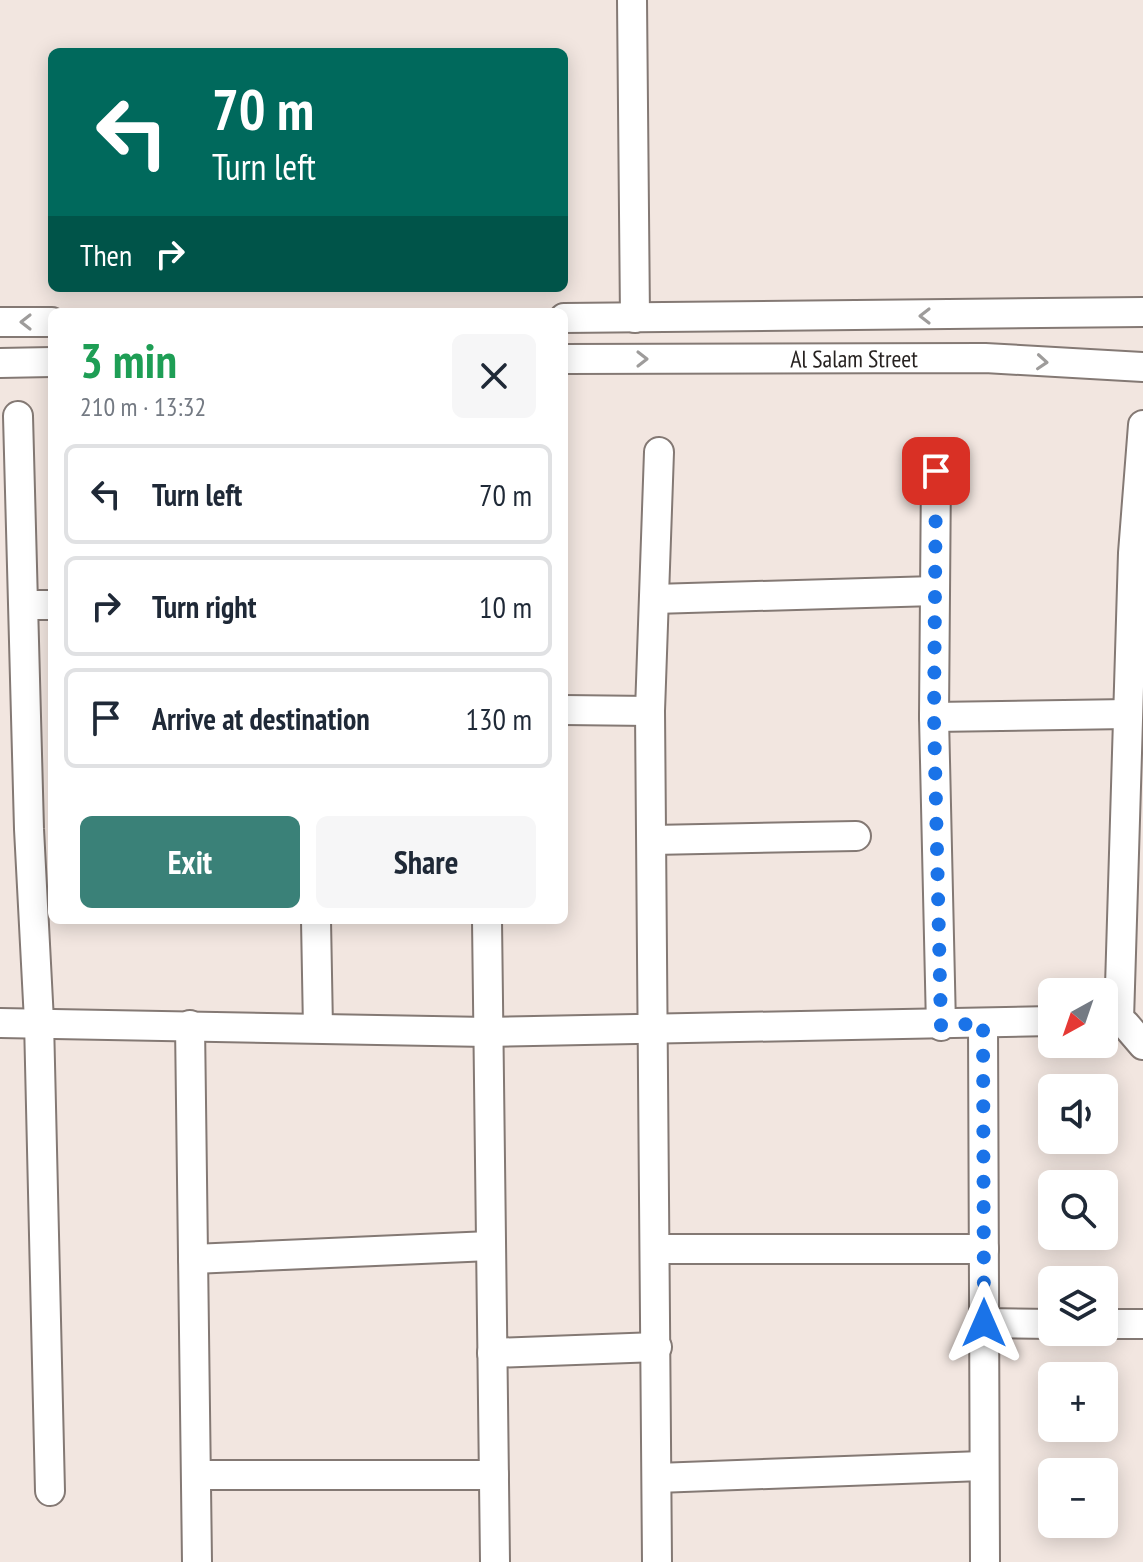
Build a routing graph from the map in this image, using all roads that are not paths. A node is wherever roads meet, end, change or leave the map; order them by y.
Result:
1 (632, 0) edge
2 (1143, 312) edge
3 (985, 315) junction
4 (568, 318) edge
5 (635, 318) junction
6 (0, 322) edge
7 (48, 322) edge
8 (985, 358) junction
9 (568, 359) edge
10 (48, 362) edge
11 (0, 363) edge
12 (1143, 367) edge
13 (18, 416) dead end
14 (1143, 425) edge
15 (659, 452) dead end
16 (936, 471) dead end
17 (1138, 552) edge
18 (935, 591) junction
19 (654, 599) junction
20 (38, 605) edge
21 (568, 710) edge
22 (650, 711) junction
23 (1128, 714) junction
24 (934, 717) junction
25 (40, 829) edge
26 (856, 836) dead end
27 (652, 840) junction
28 (1133, 867) edge
29 (316, 924) edge
30 (487, 924) edge
31 (1117, 978) edge
32 (39, 1021) junction
33 (1038, 1021) edge
34 (0, 1023) edge
35 (983, 1023) junction
36 (190, 1025) junction
37 (1118, 1025) edge
38 (941, 1026) junction
39 (318, 1028) junction
40 (487, 1032) junction
41 (655, 1032) junction
42 (1143, 1045) edge
43 (490, 1246) junction
44 (656, 1249) junction
45 (984, 1249) junction
46 (193, 1259) junction
47 (984, 1323) junction
48 (1038, 1324) edge
49 (1118, 1324) edge
50 (1143, 1324) edge
51 (657, 1347) junction
52 (492, 1353) junction
53 (982, 1466) junction
54 (196, 1475) junction
55 (494, 1475) junction
56 (657, 1478) junction
57 (50, 1491) dead end
58 (197, 1562) edge
59 (495, 1562) edge
60 (657, 1562) edge
61 (985, 1562) edge

1 - 5 street
2 - 3 street, Al Salam Street
3 -> 5 street, Al Salam Street
3 - 8 street
4 - 5 street, Al Salam Street
7 -> 6 street
9 -> 8 street, Al Salam Street
8 -> 12 street, Al Salam Street
10 - 11 street
13 - 20 street
14 - 17 street
15 - 19 street
16 - 18 street
17 - 23 street
18 - 19 street
18 - 24 street
19 - 22 street
20 - 25 street
21 - 22 street
22 - 27 street
23 - 24 street
23 - 28 street
24 - 38 street
25 - 32 street
26 - 27 street
27 - 41 street
28 - 31 street
29 - 39 street
30 - 40 street
32 - 34 street
32 - 36 street
32 - 57 street
33 - 35 street
35 - 38 street
35 - 45 street
36 - 39 street
36 - 46 street
37 - 42 street
38 - 41 street
39 - 40 street
40 - 41 street
40 - 43 street
41 - 44 street
43 - 46 street
43 - 52 street
44 - 45 street
44 - 51 street
45 - 47 street
46 - 54 street
47 - 48 street
47 - 53 street
49 - 50 street
51 - 52 street
51 - 56 street
52 - 55 street
53 - 56 street
53 - 61 street
54 - 55 street
54 - 58 street
55 - 59 street
56 - 60 street

